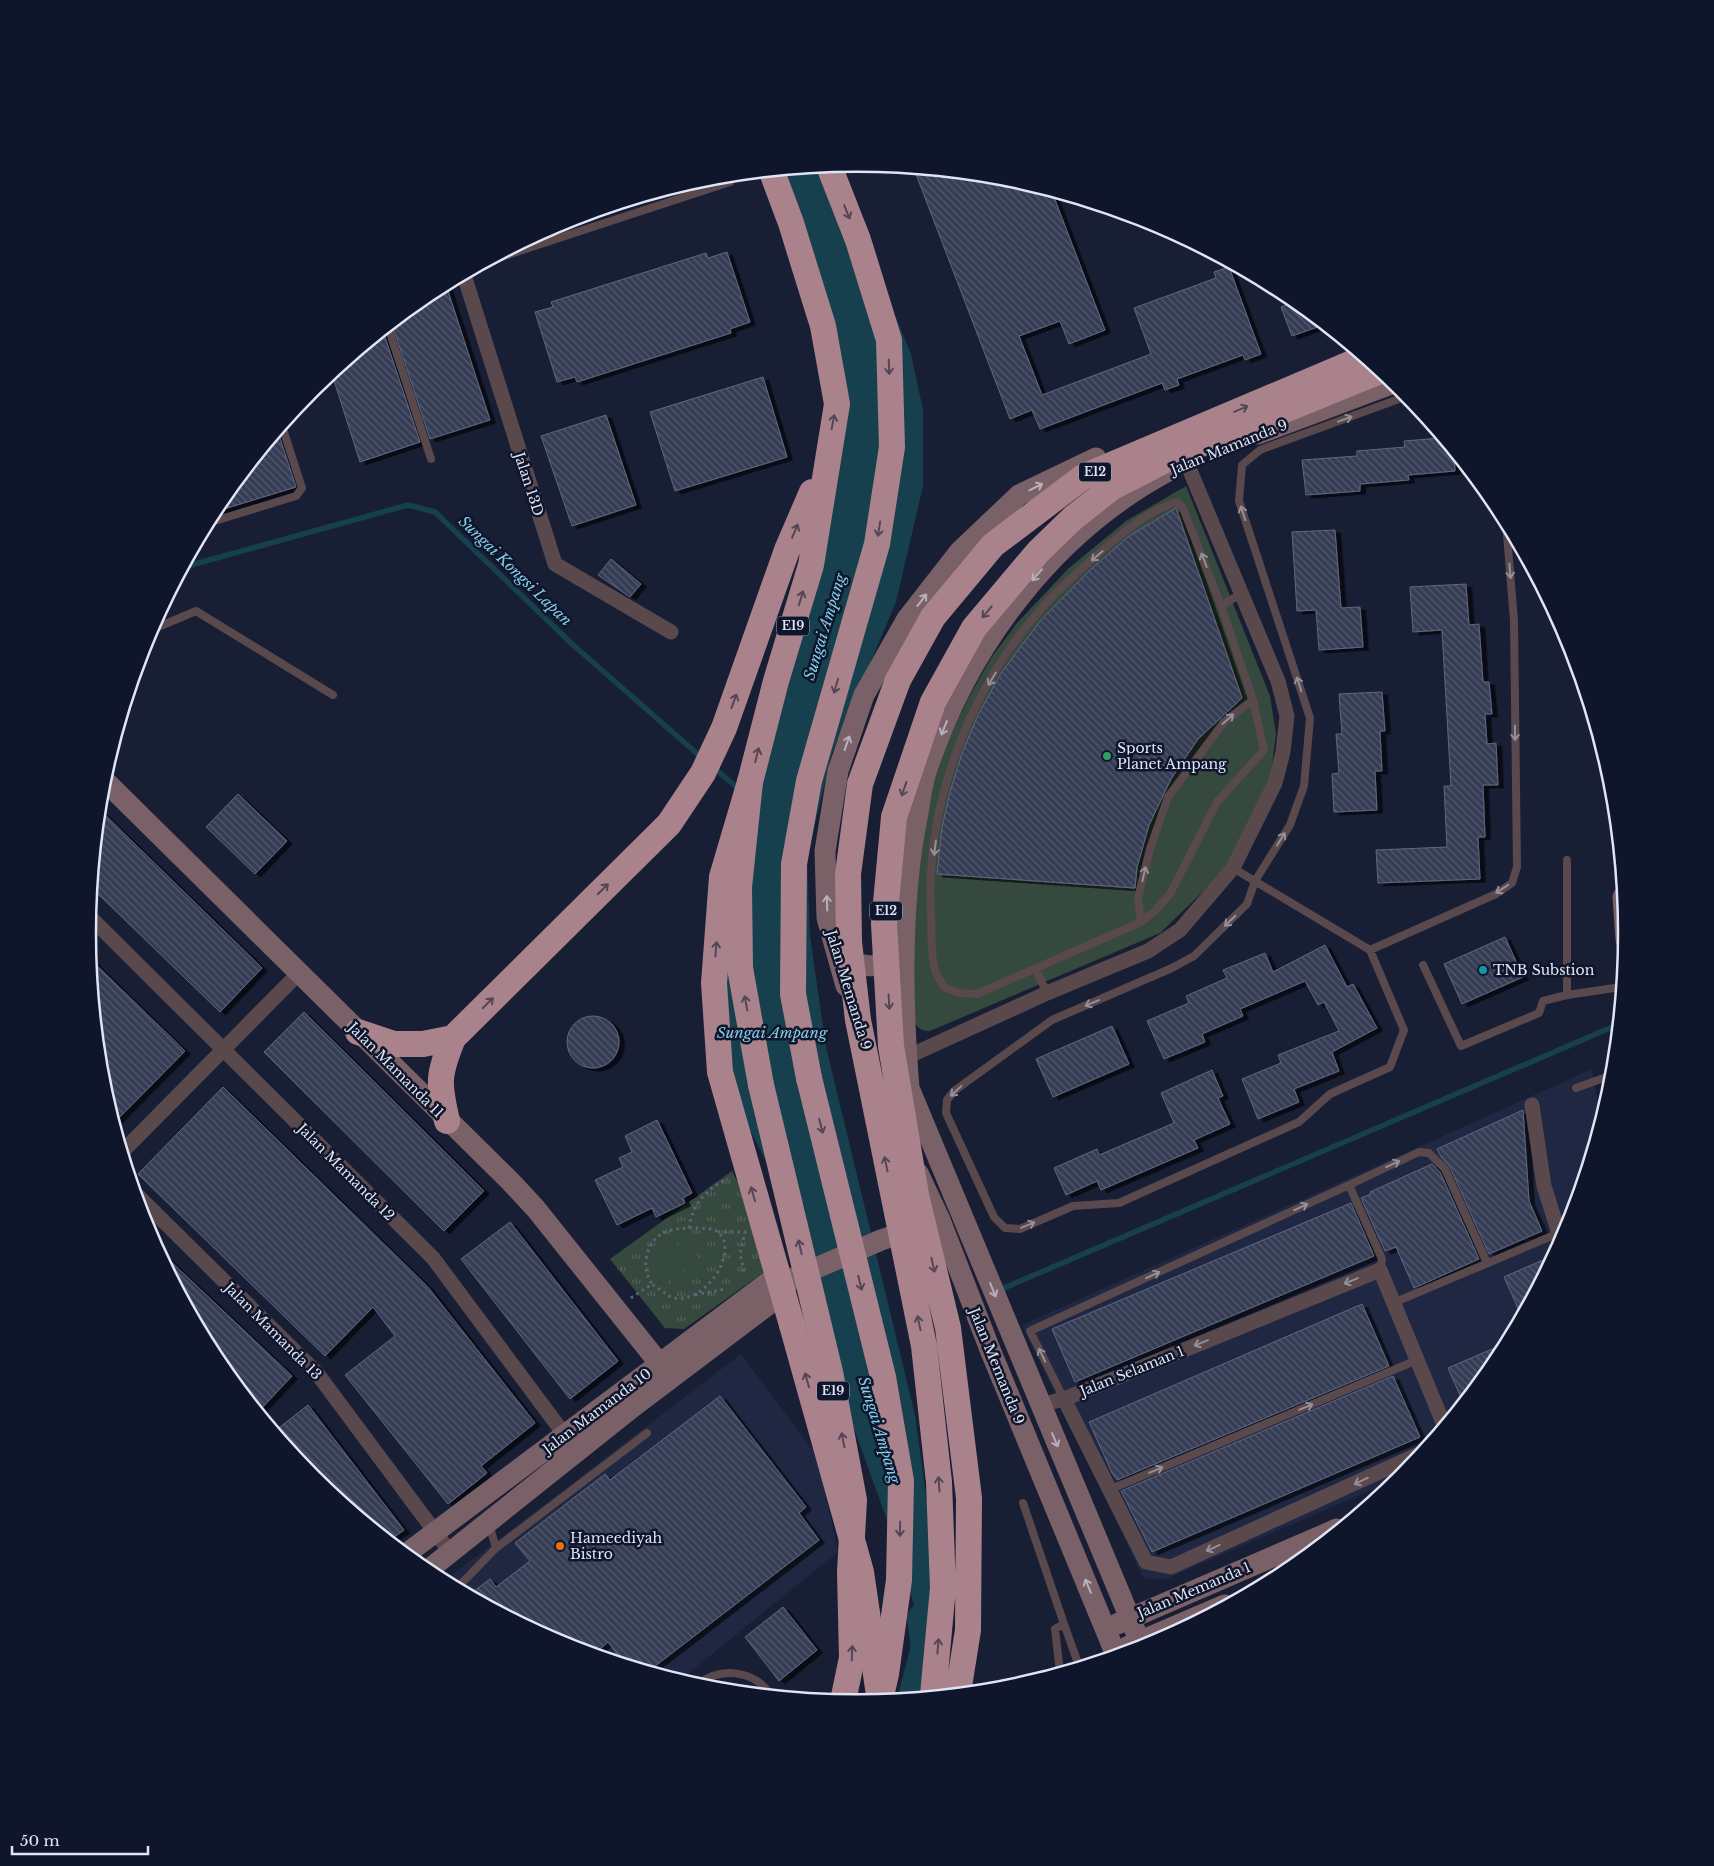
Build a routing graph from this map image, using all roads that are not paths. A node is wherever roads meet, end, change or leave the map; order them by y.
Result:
1 (832, 173) edge
2 (774, 177) edge
3 (720, 185) edge
4 (525, 249) edge
5 (466, 281) edge
6 (390, 332) edge
7 (1358, 360) edge
8 (1373, 374) edge
9 (1386, 386) edge
10 (1399, 399) edge
11 (1194, 429) junction
12 (284, 432) edge
13 (431, 459) dead end
14 (826, 460) junction
15 (1186, 461) junction
16 (218, 520) edge
17 (1507, 539) edge
18 (1238, 596) junction
19 (1221, 606) junction
20 (162, 625) edge
21 (671, 632) dead end
22 (334, 695) dead end
23 (1253, 700) junction
24 (750, 782) junction
25 (111, 787) edge
26 (1567, 860) dead end
27 (1232, 868) junction
28 (1255, 881) junction
29 (1140, 922) junction
30 (96, 923) edge
31 (833, 946) junction
32 (905, 946) junction
33 (1370, 950) junction
34 (1423, 965) dead end
35 (1035, 968) junction
36 (299, 973) junction
37 (1616, 988) edge
38 (1047, 993) junction
39 (1567, 995) junction
40 (358, 1032) junction
41 (453, 1038) junction
42 (223, 1050) junction
43 (907, 1057) junction
44 (1603, 1079) edge
45 (1576, 1088) dead end
46 (884, 1100) junction
47 (1532, 1105) dead end
48 (448, 1121) junction
49 (127, 1147) edge
50 (913, 1161) junction
51 (1349, 1185) junction
52 (147, 1205) edge
53 (962, 1212) junction
54 (940, 1220) junction
55 (1558, 1229) edge
56 (886, 1238) junction
57 (1553, 1239) edge
58 (1487, 1263) junction
59 (1380, 1270) junction
60 (1393, 1302) junction
61 (1417, 1360) junction
62 (666, 1371) junction
63 (1064, 1399) junction
64 (1040, 1405) junction
65 (1442, 1420) edge
66 (647, 1433) dead end
67 (571, 1443) junction
68 (1405, 1460) edge
69 (1111, 1489) junction
70 (1023, 1503) dead end
71 (489, 1522) junction
72 (435, 1532) junction
73 (1319, 1538) edge
74 (496, 1548) junction
75 (412, 1550) edge
76 (450, 1552) junction
77 (433, 1566) edge
78 (462, 1583) edge
79 (1182, 1596) junction
80 (1191, 1616) edge
81 (1130, 1617) junction
82 (1064, 1624) junction
83 (1106, 1630) junction
84 (1139, 1639) edge
85 (1113, 1649) edge
86 (1077, 1661) edge
87 (1059, 1666) edge
88 (705, 1678) edge
89 (959, 1687) edge
90 (765, 1688) edge
91 (934, 1689) edge
92 (879, 1693) edge
93 (882, 1693) edge
94 (845, 1694) edge

1 -> 93 highway, bridge
14 -> 2 highway, E19
3 - 4 lane
5 - 21 street, Jalan 13D
6 - 13 lane
11 -> 7 highway, E12
8 -> 89 highway, E12, bridge
9 - 15 street, Jalan Mamanda 9
28 -> 10 lane
31 -> 11 street, Jalan Memanda 9
91 -> 11 highway, E12, bridge
12 - 16 lane
24 -> 14 highway, E19
41 -> 14 highway
15 - 18 street
15 -> 32 street, Jalan Mamanda 9
17 -> 33 lane
18 - 19 lane
18 - 27 street
19 - 23 lane
19 -> 35 lane
20 - 22 lane
29 -> 23 lane
23 - 29 lane
92 -> 24 highway, bridge
94 -> 24 highway, E19, bridge
25 - 36 street, Jalan Mamanda 11
26 - 39 lane
27 - 28 lane
27 - 38 street
28 - 33 lane
28 -> 33 lane
29 - 35 lane
30 - 42 street, Jalan Mamanda 12
31 - 32 street
31 - 46 street, Jalan Memanda 9
32 - 43 street, Jalan Mamanda 9
34 - 39 lane
35 - 38 lane
36 - 40 street, Jalan Mamanda 11
36 - 42 street
37 - 39 lane
38 - 43 street
40 - 41 highway
40 - 48 street, Jalan Mamanda 11
41 - 48 highway
42 - 49 street
42 - 67 street, Jalan Mamanda 12
43 - 46 street
43 - 53 street, Jalan Memanda 9
44 - 45 lane
46 - 50 street, Jalan Memanda 9
47 - 55 street
48 - 62 street, Jalan Mamanda 11
50 - 54 street, Jalan Memanda 9
50 - 56 street
51 -> 58 lane
51 - 59 lane
63 -> 51 lane
52 - 72 street, Jalan Mamanda 13
53 - 54 street, Jalan Mamanda 10
53 -> 64 street, Jalan Memanda 9
54 - 56 street, Jalan Mamanda 10
83 -> 54 street, Jalan Memanda 9
56 - 62 street, Jalan Mamanda 10, bridge
57 - 58 lane
58 - 60 lane
59 - 60 street
59 -> 63 street, Jalan Selaman 1
60 - 61 street
61 - 65 street
69 -> 61 lane
62 - 67 street, Jalan Mamanda 10
63 - 64 street
63 - 69 street, Jalan Selaman 1
64 -> 81 street, Jalan Memanda 9
66 - 74 lane
67 - 71 street, Jalan Mamanda 10
67 - 72 street, Jalan Mamanda 10
68 -> 69 street, Jalan Selaman 1
70 - 82 lane
71 - 74 lane
71 - 76 street, Jalan Mamanda 10
72 - 75 street, Jalan Mamanda 10
72 - 76 street, Jalan Mamanda 13
73 - 79 street, Jalan Memanda 1
74 - 78 lane
76 - 77 street, Jalan Mamanda 10
79 - 80 street
79 - 81 street, Jalan Memanda 1
81 - 83 street, Jalan Memanda 1
81 - 84 street, Jalan Memanda 9
82 - 86 lane
82 - 87 lane
83 - 85 street, Jalan Memanda 9
88 - 90 lane

